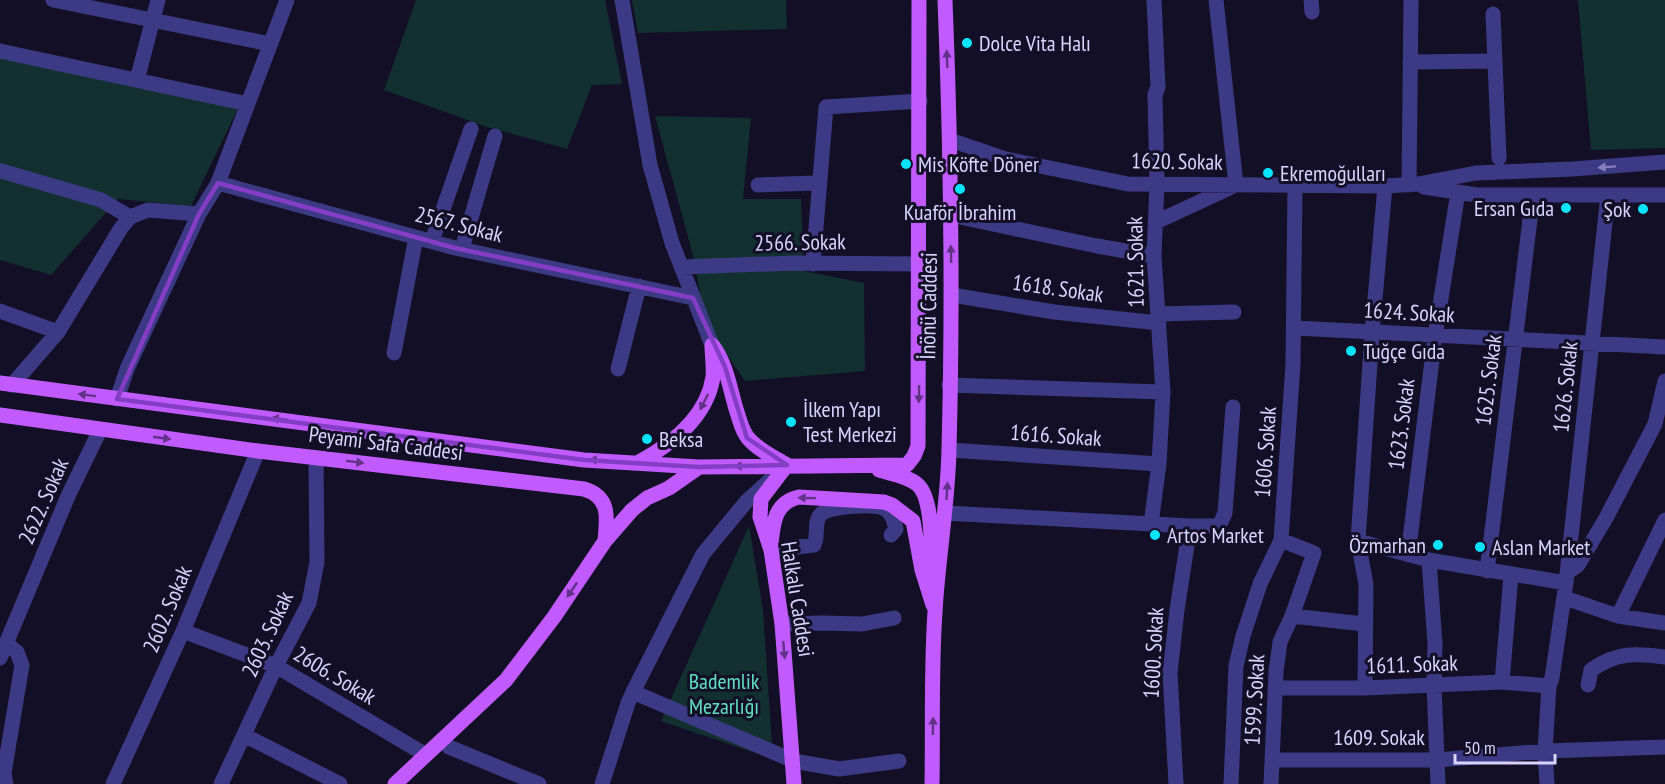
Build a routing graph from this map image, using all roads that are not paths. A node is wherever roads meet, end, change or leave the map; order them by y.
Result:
1 (53, 0) edge
2 (158, 0) edge
3 (287, 0) edge
4 (622, 0) edge
5 (919, 0) edge
6 (945, 0) edge
7 (1154, 0) edge
8 (1216, 0) edge
9 (1411, 0) edge
10 (1493, 14) dead end
11 (153, 20) junction
12 (270, 44) junction
13 (0, 51) edge
14 (1495, 61) junction
15 (1410, 62) junction
16 (137, 80) junction
17 (920, 101) junction
18 (248, 104) junction
19 (471, 129) dead end
20 (495, 136) dead end
21 (950, 140) junction
22 (1499, 158) dead end
23 (1665, 162) edge
24 (1, 171) edge
25 (455, 175) junction
26 (218, 183) junction
27 (818, 183) junction
28 (481, 184) junction
29 (1157, 184) junction
30 (758, 185) dead end
31 (1236, 185) junction
32 (1409, 185) junction
33 (1385, 186) junction
34 (1295, 187) junction
35 (1458, 192) junction
36 (1533, 195) junction
37 (1608, 195) junction
38 (1665, 195) edge
39 (199, 214) junction
40 (951, 214) junction
41 (130, 217) junction
42 (1156, 222) junction
43 (416, 237) junction
44 (432, 241) junction
45 (464, 242) dead end
46 (1154, 256) junction
47 (813, 264) junction
48 (919, 264) junction
49 (681, 267) junction
50 (639, 286) junction
51 (952, 295) junction
52 (693, 298) junction
53 (0, 311) edge
54 (1234, 312) dead end
55 (1159, 319) junction
56 (1295, 328) junction
57 (58, 332) junction
58 (1372, 333) junction
59 (1435, 336) junction
60 (1515, 340) junction
61 (712, 345) junction
62 (1593, 345) junction
63 (1665, 348) edge
64 (394, 353) dead end
65 (618, 369) dead end
66 (1665, 381) edge
67 (6, 384) edge
68 (949, 385) junction
69 (1163, 392) junction
70 (117, 399) junction
71 (1233, 407) dead end
72 (0, 415) edge
73 (100, 430) junction
74 (949, 450) junction
75 (258, 451) junction
76 (316, 458) junction
77 (639, 462) junction
78 (1159, 464) junction
79 (787, 465) junction
80 (699, 467) junction
81 (868, 467) junction
82 (945, 513) junction
83 (1665, 520) edge
84 (1151, 524) junction
85 (1190, 526) junction
86 (891, 535) dead end
87 (1281, 540) junction
88 (604, 541) junction
89 (1358, 541) junction
90 (771, 550) junction
91 (1408, 555) junction
92 (1429, 561) junction
93 (1487, 571) junction
94 (1511, 575) junction
95 (1566, 584) junction
96 (935, 611) junction
97 (1292, 616) junction
98 (1618, 616) junction
99 (894, 618) dead end
100 (782, 624) junction
101 (1364, 624) junction
102 (1665, 624) edge
103 (183, 631) junction
104 (6, 643) junction
105 (1665, 657) edge
106 (0, 658) edge
107 (276, 666) junction
108 (1502, 682) junction
109 (1588, 685) dead end
110 (1434, 686) junction
111 (1549, 686) junction
112 (1276, 688) junction
113 (1365, 688) junction
114 (633, 693) junction
115 (244, 735) junction
116 (442, 740) junction
117 (1665, 747) edge
118 (1545, 751) junction
119 (426, 755) junction
120 (1273, 760) junction
121 (1437, 760) junction
122 (794, 761) junction
123 (899, 761) dead end
124 (839, 777) edge
125 (6, 784) edge
126 (113, 784) edge
127 (221, 784) edge
128 (340, 784) edge
129 (395, 784) edge
130 (539, 784) edge
131 (602, 784) edge
132 (794, 784) edge
133 (932, 784) edge
134 (1176, 784) edge
135 (1231, 784) edge
136 (1271, 784) edge
137 (1438, 784) edge
138 (1547, 784) edge

1 - 11 street
2 - 11 street
3 - 12 street
4 - 49 street
5 - 17 main road, İnönü Caddesi
21 -> 6 main road, İnönü Caddesi
7 - 29 street, 1621. Sokak
8 - 31 street
9 - 15 street
10 - 14 street
11 - 12 street
11 - 16 street
12 - 18 street
13 - 16 street
14 - 15 street
14 - 22 street
15 - 32 street
16 - 18 street
17 - 27 street
17 - 48 main road, İnönü Caddesi
18 - 26 street
19 - 25 street
20 - 28 street
21 - 29 street, 1620. Sokak
21 - 40 main road, İnönü Caddesi
23 -> 32 street
24 - 41 street
25 - 28 street
25 - 44 street
26 - 39 street
26 - 43 street, 2567. Sokak
27 - 30 street
27 - 47 street
28 - 45 street
29 - 31 street, 1620. Sokak
29 - 42 street, 1621. Sokak
31 - 34 street, 1620. Sokak
31 - 42 street
32 - 33 street, 1620. Sokak
32 - 35 street
33 - 34 street, 1620. Sokak
33 - 58 street
34 - 56 street, 1606. Sokak
35 - 36 street
35 - 59 street, 1623. Sokak
36 - 37 street
36 - 60 street, 1625. Sokak
37 - 38 street
37 - 62 street, 1626. Sokak
39 - 41 street
39 - 70 street
40 - 46 street
51 -> 40 main road, İnönü Caddesi
41 - 57 street
42 - 46 street, 1621. Sokak
43 - 44 street, 2567. Sokak
43 - 64 street
44 - 50 street, 2567. Sokak
46 - 55 street, 1621. Sokak
47 - 48 street, 2566. Sokak
47 - 49 street, 2566. Sokak
48 -> 81 main road, İnönü Caddesi
49 - 52 street
50 - 52 street, 2567. Sokak
50 - 65 street
51 - 55 street, 1618. Sokak
51 - 68 main road, İnönü Caddesi
52 - 61 street
53 - 57 street
54 - 55 street, 1618. Sokak
55 - 69 street, 1621. Sokak
56 - 58 street, 1624. Sokak
56 - 87 street, 1606. Sokak
57 - 67 street
58 - 59 street, 1624. Sokak
58 - 89 street
59 - 60 street, 1624. Sokak
59 - 91 street, 1623. Sokak
60 - 62 street, 1624. Sokak
60 - 93 street, 1625. Sokak
61 -> 77 main road
61 - 79 main road
62 - 63 street, 1624. Sokak
62 - 95 street, 1626. Sokak
66 - 95 street
70 -> 67 main road, Peyami Safa Caddesi
68 - 69 street
68 - 74 main road, İnönü Caddesi
69 - 78 street, 1621. Sokak
77 -> 70 main road, Peyami Safa Caddesi
71 - 85 street
72 - 73 main road, Peyami Safa Caddesi
73 -> 75 main road, Peyami Safa Caddesi
73 - 104 street, 2622. Sokak
74 - 78 street, 1616. Sokak
82 -> 74 main road, İnönü Caddesi
75 - 76 main road, Peyami Safa Caddesi
75 - 103 street, 2602. Sokak
76 -> 88 main road, Peyami Safa Caddesi
76 - 107 street, 2603. Sokak
77 - 80 main road, Peyami Safa Caddesi
78 - 84 street, 1621. Sokak
79 -> 80 main road, Peyami Safa Caddesi
79 - 81 main road, Peyami Safa Caddesi
79 - 90 main road, Halkalı Caddesi
79 - 114 street
80 - 88 main road
81 - 96 main road
82 - 84 street
82 - 96 main road, İnönü Caddesi
83 - 98 street
84 - 85 street
85 - 134 street, 1600. Sokak
86 - 90 street
87 - 97 street, 1599. Sokak
87 - 135 street, 1606. Sokak
88 -> 116 main road
89 - 91 street
89 - 101 street
96 -> 90 main road, İnönü Caddesi
90 - 100 main road, Halkalı Caddesi
91 - 92 street
92 - 93 street
92 - 110 street
93 - 94 street
94 - 95 street
94 - 108 street
95 - 98 street
95 - 111 street, 1626. Sokak
133 -> 96 main road, İnönü Caddesi
97 - 101 street
97 - 112 street, 1599. Sokak
98 - 102 street
99 - 100 street
100 -> 122 main road, Halkalı Caddesi
101 - 113 street
103 - 107 street, 2606. Sokak
103 - 126 street, 2602. Sokak
104 - 106 street, 2622. Sokak
104 - 125 street
105 - 109 street
107 - 115 street, 2603. Sokak
107 - 119 street, 2606. Sokak
108 - 110 street, 1611. Sokak
108 - 111 street, 1611. Sokak
110 - 113 street, 1611. Sokak
110 - 121 street
111 - 118 street, 1626. Sokak
112 - 113 street, 1611. Sokak
112 - 120 street, 1599. Sokak
114 - 122 street
114 - 131 street
115 - 127 street, 2603. Sokak
115 - 128 street
116 - 119 main road
116 - 130 street
117 - 118 street, 1609. Sokak
118 - 121 street, 1609. Sokak
118 - 138 street, 1626. Sokak
119 - 129 main road
120 - 121 street, 1609. Sokak
120 - 136 street, 1599. Sokak
121 - 137 street
122 - 124 street
122 - 132 main road, Halkalı Caddesi
123 - 124 street

